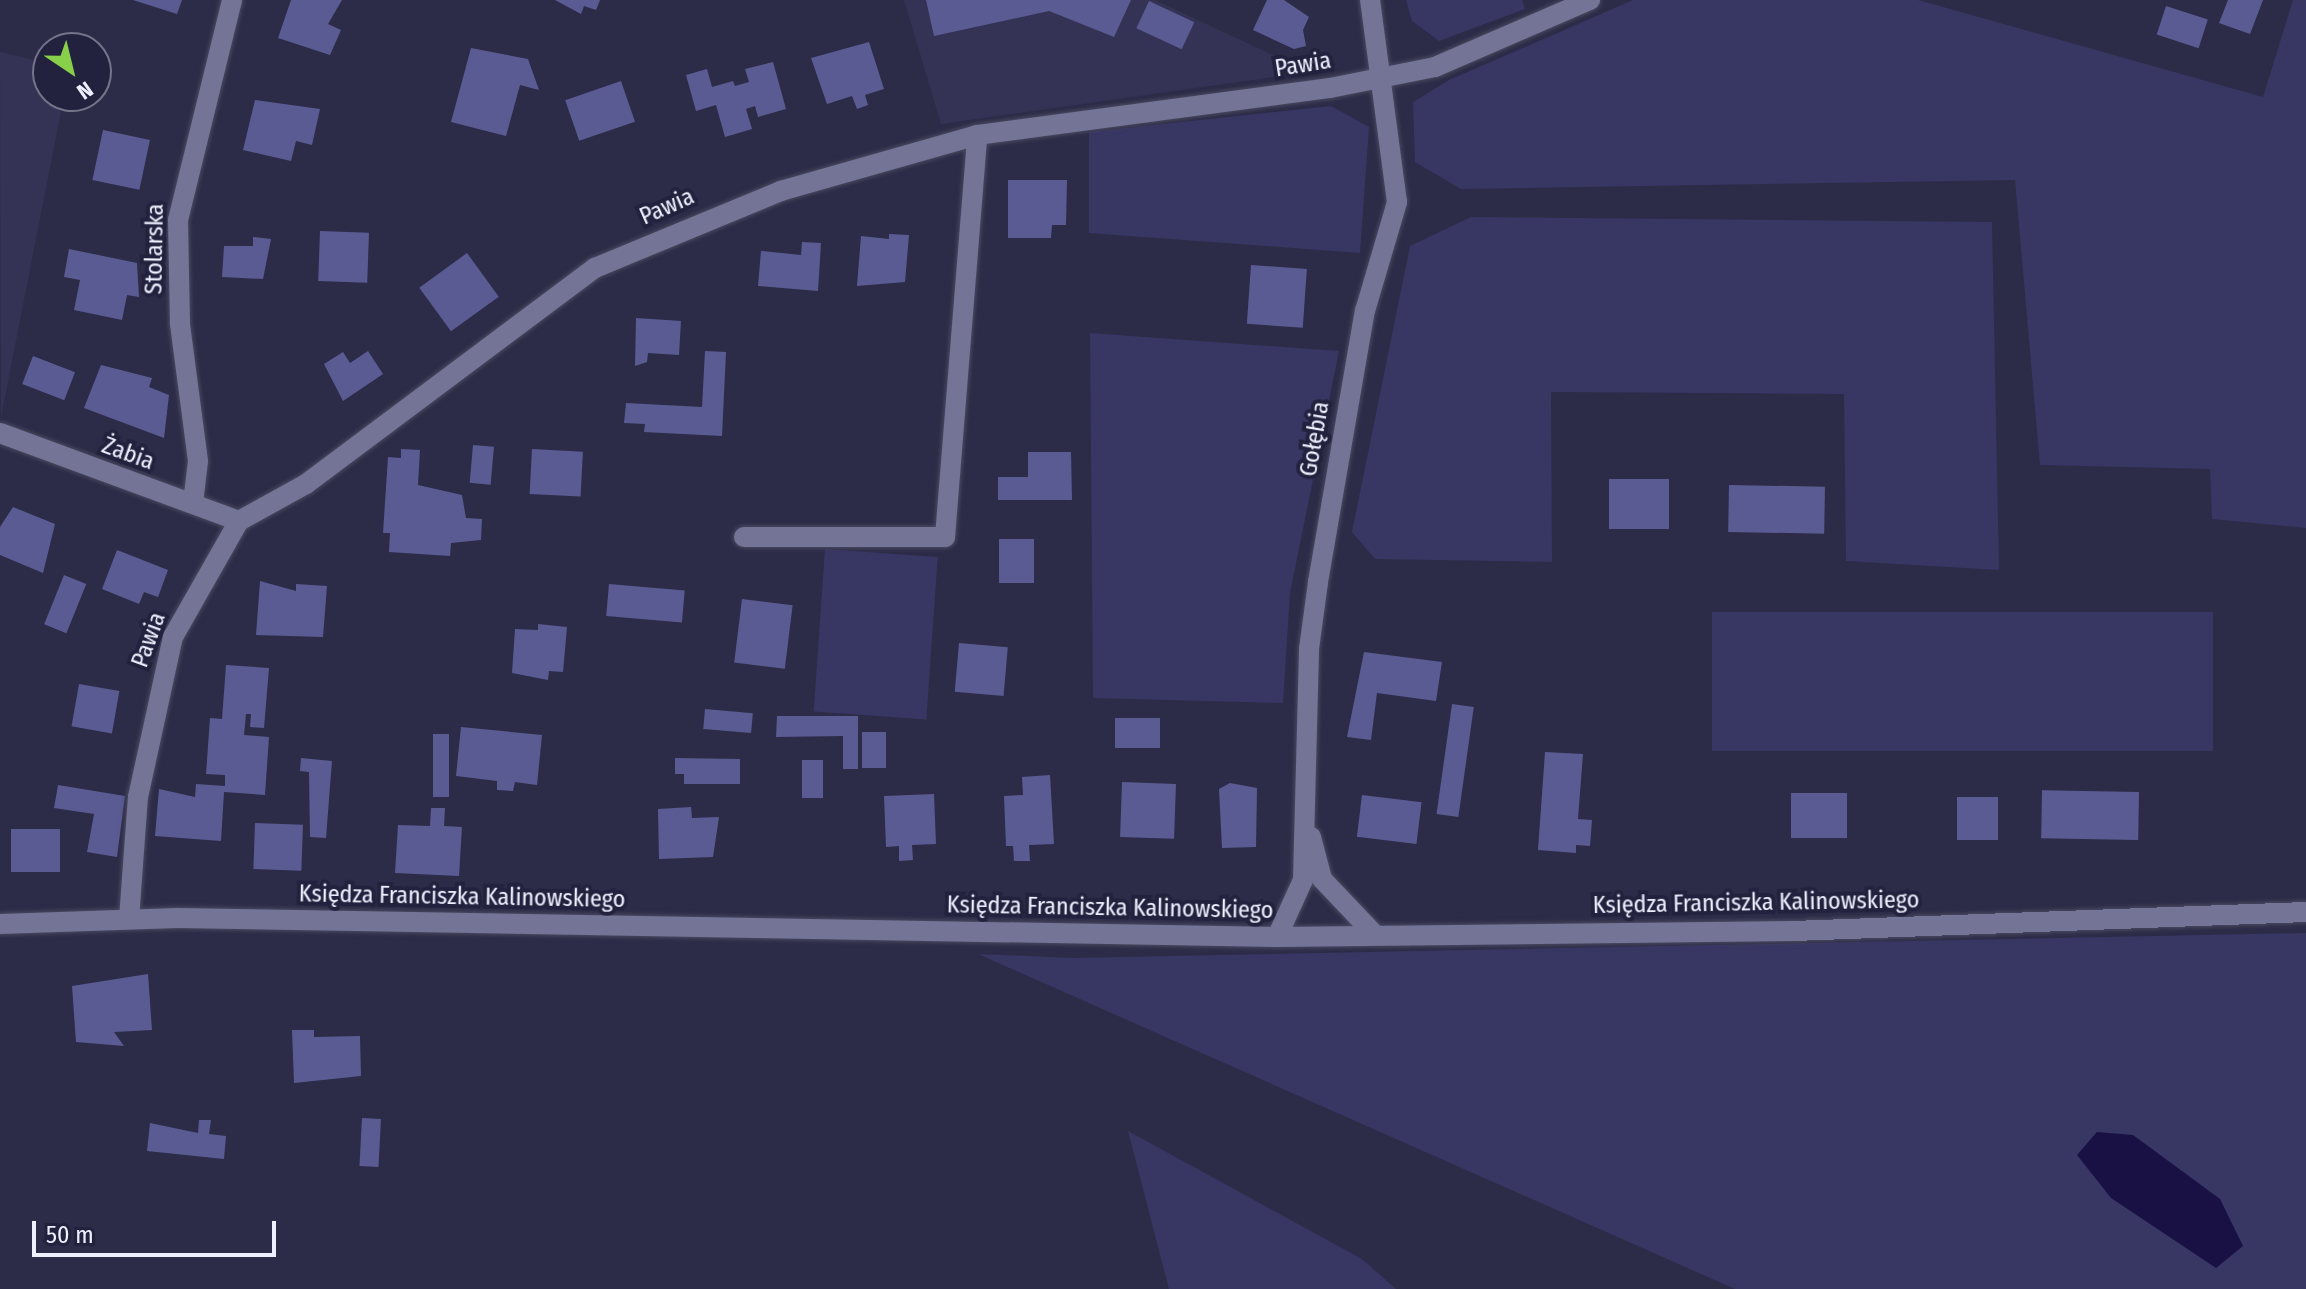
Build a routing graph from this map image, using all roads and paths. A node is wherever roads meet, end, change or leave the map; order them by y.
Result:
1 (232, 0) edge
2 (1370, 0) edge
3 (1590, 0) edge
4 (1379, 78) junction
5 (977, 135) junction
6 (0, 433) edge
7 (193, 503) junction
8 (239, 521) junction
9 (744, 537) dead end
10 (1305, 815) junction
11 (2306, 912) edge
12 (129, 919) junction
13 (0, 924) edge
14 (1374, 934) junction
15 (1277, 937) junction

1 - 7 street, Stolarska
2 - 4 street, Gołębia
3 - 4 street, Pawia
4 - 5 street, Pawia
4 - 10 street, Gołębia
5 - 8 street, Pawia
5 - 9 street
6 - 7 street, Żabia
7 - 8 street, Żabia
8 - 12 street, Pawia
10 - 14 street, Gołębia
10 - 15 street, Gołębia
11 - 14 street, Księdza Franciszka Kalinowskiego
12 - 13 street, Księdza Franciszka Kalinowskiego
12 - 15 street, Księdza Franciszka Kalinowskiego
14 - 15 street, Księdza Franciszka Kalinowskiego

